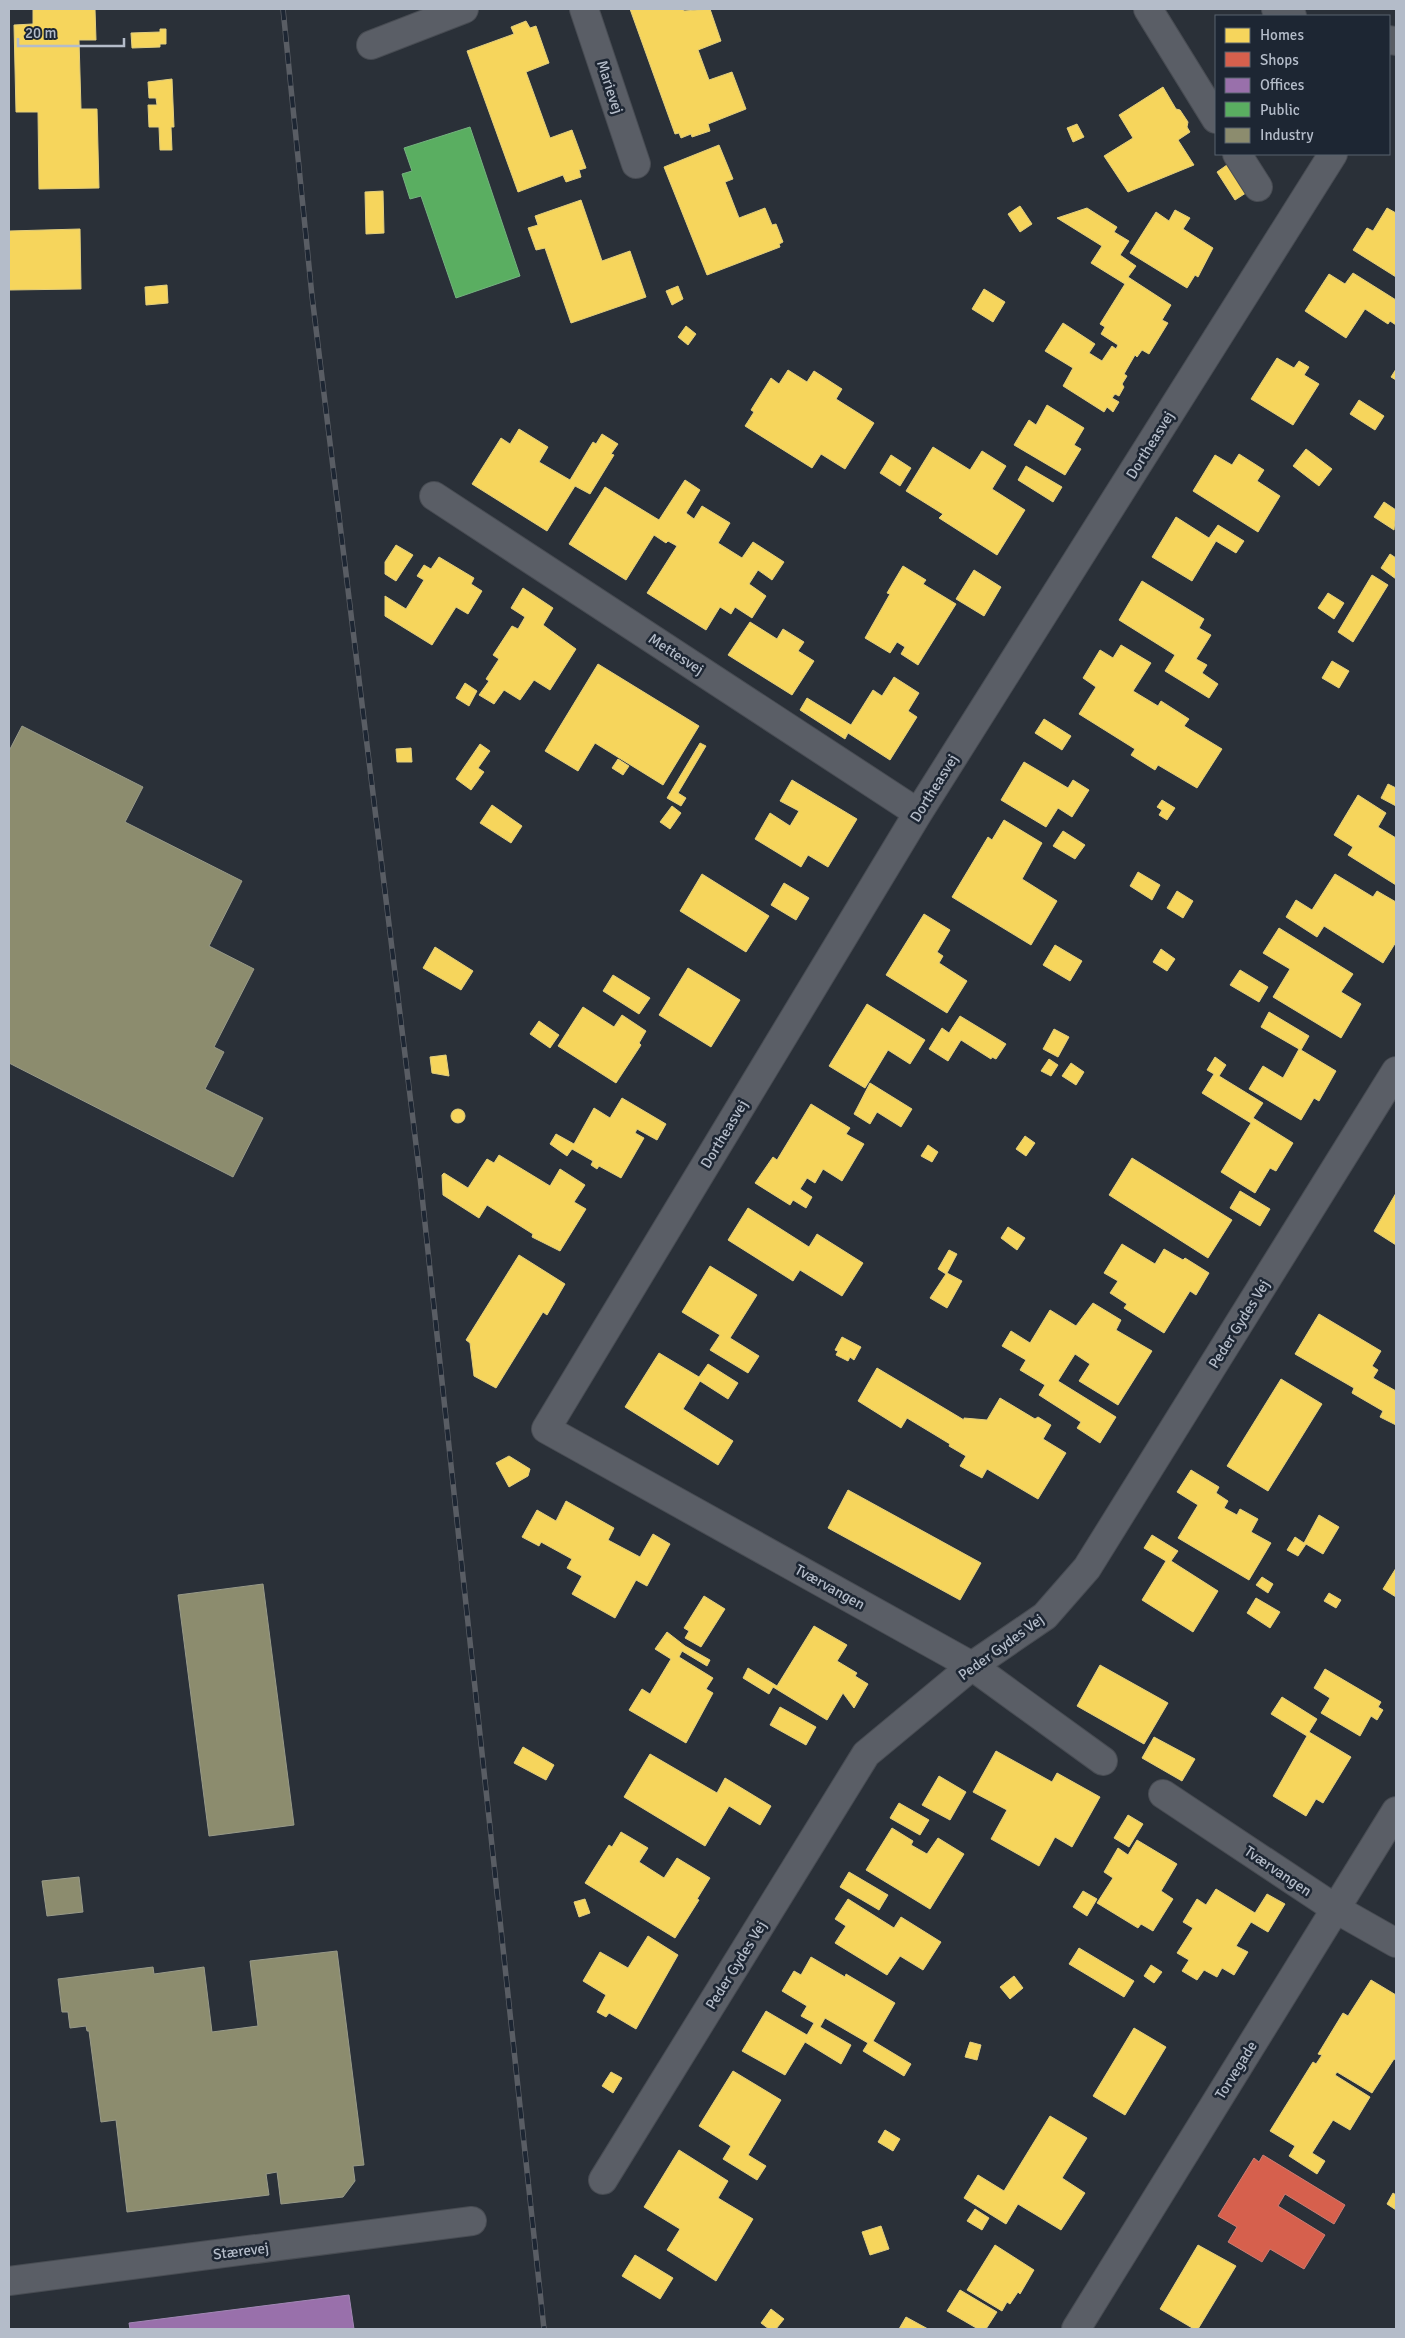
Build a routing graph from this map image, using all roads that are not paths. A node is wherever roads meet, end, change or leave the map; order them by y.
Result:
1 (464, 9) edge
2 (584, 9) edge
3 (1148, 9) edge
4 (1276, 9) edge
5 (1290, 15) edge
6 (371, 45) dead end
7 (1215, 117) edge
8 (1238, 155) edge
9 (1332, 155) edge
10 (636, 164) dead end
11 (1258, 187) dead end
12 (434, 496) dead end
13 (918, 813) junction
14 (1396, 1071) edge
15 (546, 1429) joint
16 (972, 1666) junction
17 (1103, 1761) dead end
18 (1163, 1794) dead end
19 (1396, 1811) edge
20 (1336, 1909) junction
21 (1396, 1943) edge
22 (603, 2180) dead end
23 (472, 2221) dead end
24 (9, 2281) edge
25 (1076, 2329) edge

1 - 6 street
2 - 10 street, Marievej
3 - 7 street
4 - 5 street
8 - 11 street
9 - 13 street, Dortheasvej
12 - 13 street, Mettesvej
13 - 15 street, Dortheasvej
14 - 16 street, Peder Gydes Vej
15 - 16 street, Tværvangen
16 - 17 street, Tværvangen
16 - 22 street, Peder Gydes Vej
18 - 20 street, Tværvangen
19 - 20 street, Torvegade
20 - 21 street, Tværvangen
20 - 25 street, Torvegade
23 - 24 street, Stærevej

